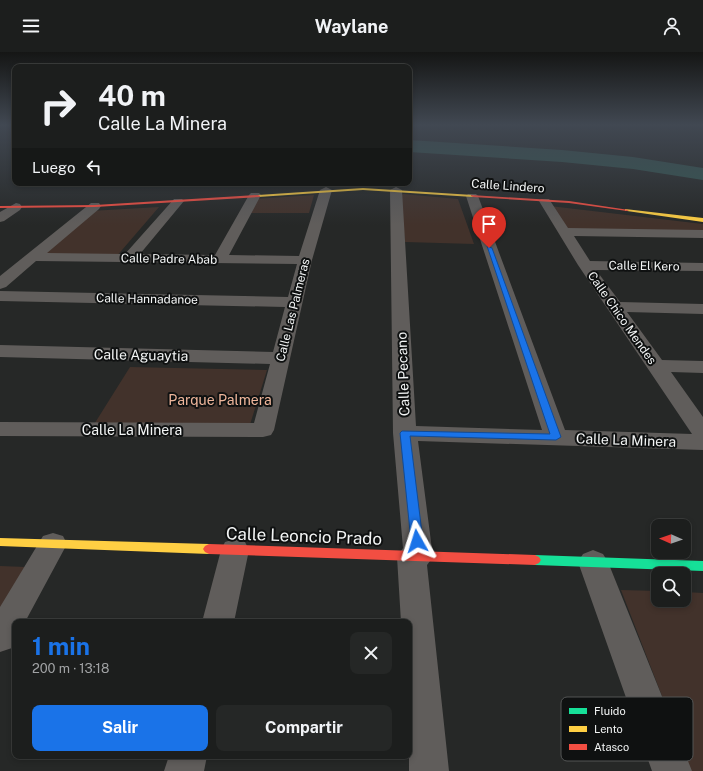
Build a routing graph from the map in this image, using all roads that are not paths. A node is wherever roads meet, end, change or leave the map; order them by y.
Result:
1 (326, 190) junction
2 (396, 190) junction
3 (255, 195) junction
4 (472, 196) junction
5 (178, 201) junction
6 (545, 201) junction
7 (95, 206) junction
8 (0, 207) edge
9 (16, 207) junction
10 (0, 218) edge
11 (703, 220) edge
12 (565, 232) junction
13 (703, 234) edge
14 (33, 257) junction
15 (128, 258) junction
16 (219, 260) junction
17 (306, 260) junction
18 (585, 265) junction
19 (703, 267) edge
20 (0, 284) edge
21 (0, 296) edge
22 (295, 302) junction
23 (615, 307) junction
24 (703, 309) edge
25 (0, 351) edge
26 (281, 358) junction
27 (656, 366) junction
28 (703, 367) edge
29 (0, 429) edge
30 (263, 430) joint
31 (405, 433) junction
32 (703, 433) edge
33 (556, 437) junction
34 (703, 442) edge
35 (0, 542) edge
36 (53, 544) junction
37 (235, 550) junction
38 (415, 557) junction
39 (593, 562) junction
40 (703, 566) edge
41 (219, 619) edge
42 (0, 636) edge
43 (644, 697) edge
44 (187, 759) edge
45 (668, 761) edge
46 (184, 771) edge
47 (429, 771) edge
48 (672, 771) edge

1 - 2 street, Calle Lindero
1 - 3 street, Calle Lindero
1 - 17 street, Calle Las Palmeras
2 - 4 street, Calle Lindero
2 - 31 street, Calle Pecano
3 - 5 street, Calle Lindero
3 - 16 street
4 - 6 street, Calle Lindero
4 - 33 street
5 - 7 street, Calle Lindero
5 - 15 street
6 - 11 street, Calle Lindero
6 - 12 street, Calle Chico Mendes
7 - 9 street, Calle Lindero
7 - 14 street
8 - 9 street, Calle Lindero
9 - 10 street
12 - 13 street
12 - 18 street, Calle Chico Mendes
14 - 15 street, Calle Padre Abab
14 - 20 street
15 - 16 street, Calle Padre Abab
16 - 17 street, Calle Padre Abab
17 - 22 street, Calle Las Palmeras
18 - 19 street, Calle El Kero
18 - 23 street, Calle Chico Mendes
21 - 22 street, Calle Hannadanoe
22 - 26 street, Calle Las Palmeras
23 - 24 street
23 - 27 street, Calle Chico Mendes
25 - 26 street, Calle Aguaytia
26 - 30 street, Calle Las Palmeras
27 - 28 street
27 - 32 street, Calle Chico Mendes
29 - 30 street, Calle La Minera
31 - 33 street, Calle La Minera
31 - 38 street, Calle Pecano
33 - 34 street, Calle La Minera
35 - 36 street, Calle Leoncio Prado
36 - 37 street, Calle Leoncio Prado
36 - 42 street
37 - 38 street, Calle Leoncio Prado
37 - 41 street
38 - 39 street, Calle Leoncio Prado
38 - 47 street, Calle Pecano
39 - 40 street, Calle Leoncio Prado
39 - 43 street
44 - 46 street
45 - 48 street

